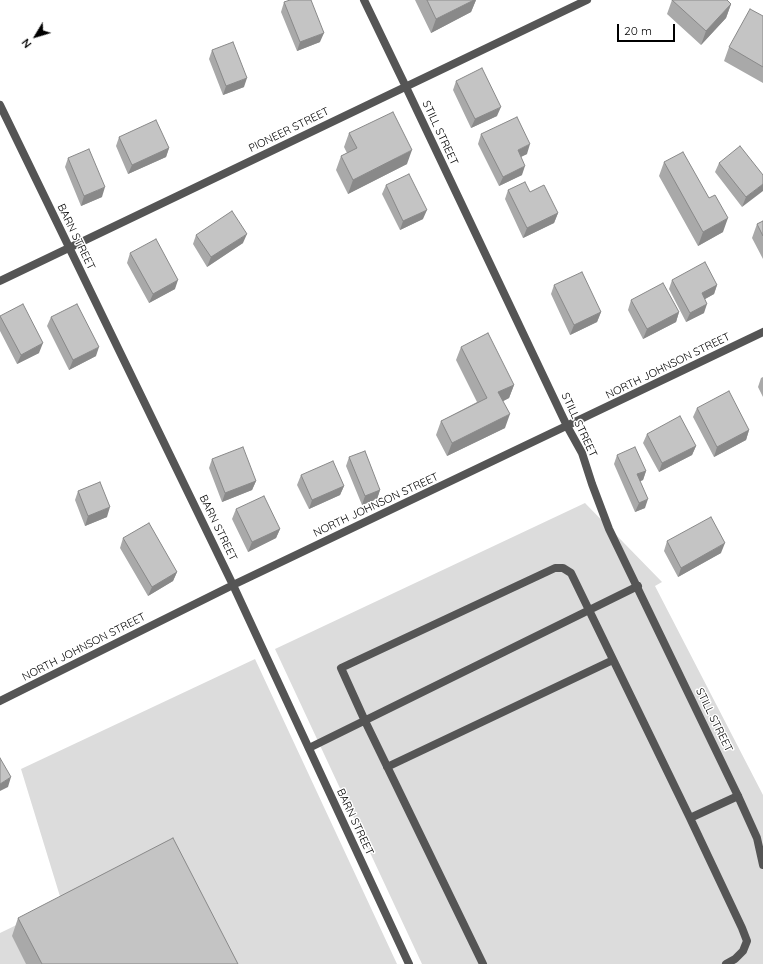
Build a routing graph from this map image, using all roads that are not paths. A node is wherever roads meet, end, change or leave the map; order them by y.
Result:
1 (364, 0) edge
2 (587, 0) edge
3 (406, 87) junction
4 (0, 105) edge
5 (69, 248) junction
6 (0, 281) edge
7 (763, 332) edge
8 (567, 426) junction
9 (233, 585) junction
10 (638, 586) junction
11 (589, 610) junction
12 (613, 660) junction
13 (0, 701) edge
14 (365, 721) junction
15 (309, 748) junction
16 (387, 767) junction
17 (738, 796) junction
18 (690, 818) junction
19 (763, 865) edge
20 (409, 964) edge
21 (483, 964) edge
22 (726, 964) edge

1 - 3 street, STILL STREET
2 - 3 street, PIONEER STREET
3 - 5 street, PIONEER STREET
3 - 8 street, STILL STREET
4 - 5 street, BARN STREET
5 - 6 street, PIONEER STREET
5 - 9 street, BARN STREET
7 - 8 street, NORTH JOHNSON STREET
8 - 9 street, NORTH JOHNSON STREET
8 - 10 street, STILL STREET
9 - 13 street, NORTH JOHNSON STREET
9 - 15 street, BARN STREET
10 - 11 street
10 - 17 street, STILL STREET
11 - 12 street
11 - 14 street
11 - 14 street
12 - 16 street
12 - 18 street
14 - 15 street
14 - 16 street
15 - 20 street, BARN STREET
16 - 21 street
17 - 18 street
17 - 19 street, STILL STREET
18 - 22 street

